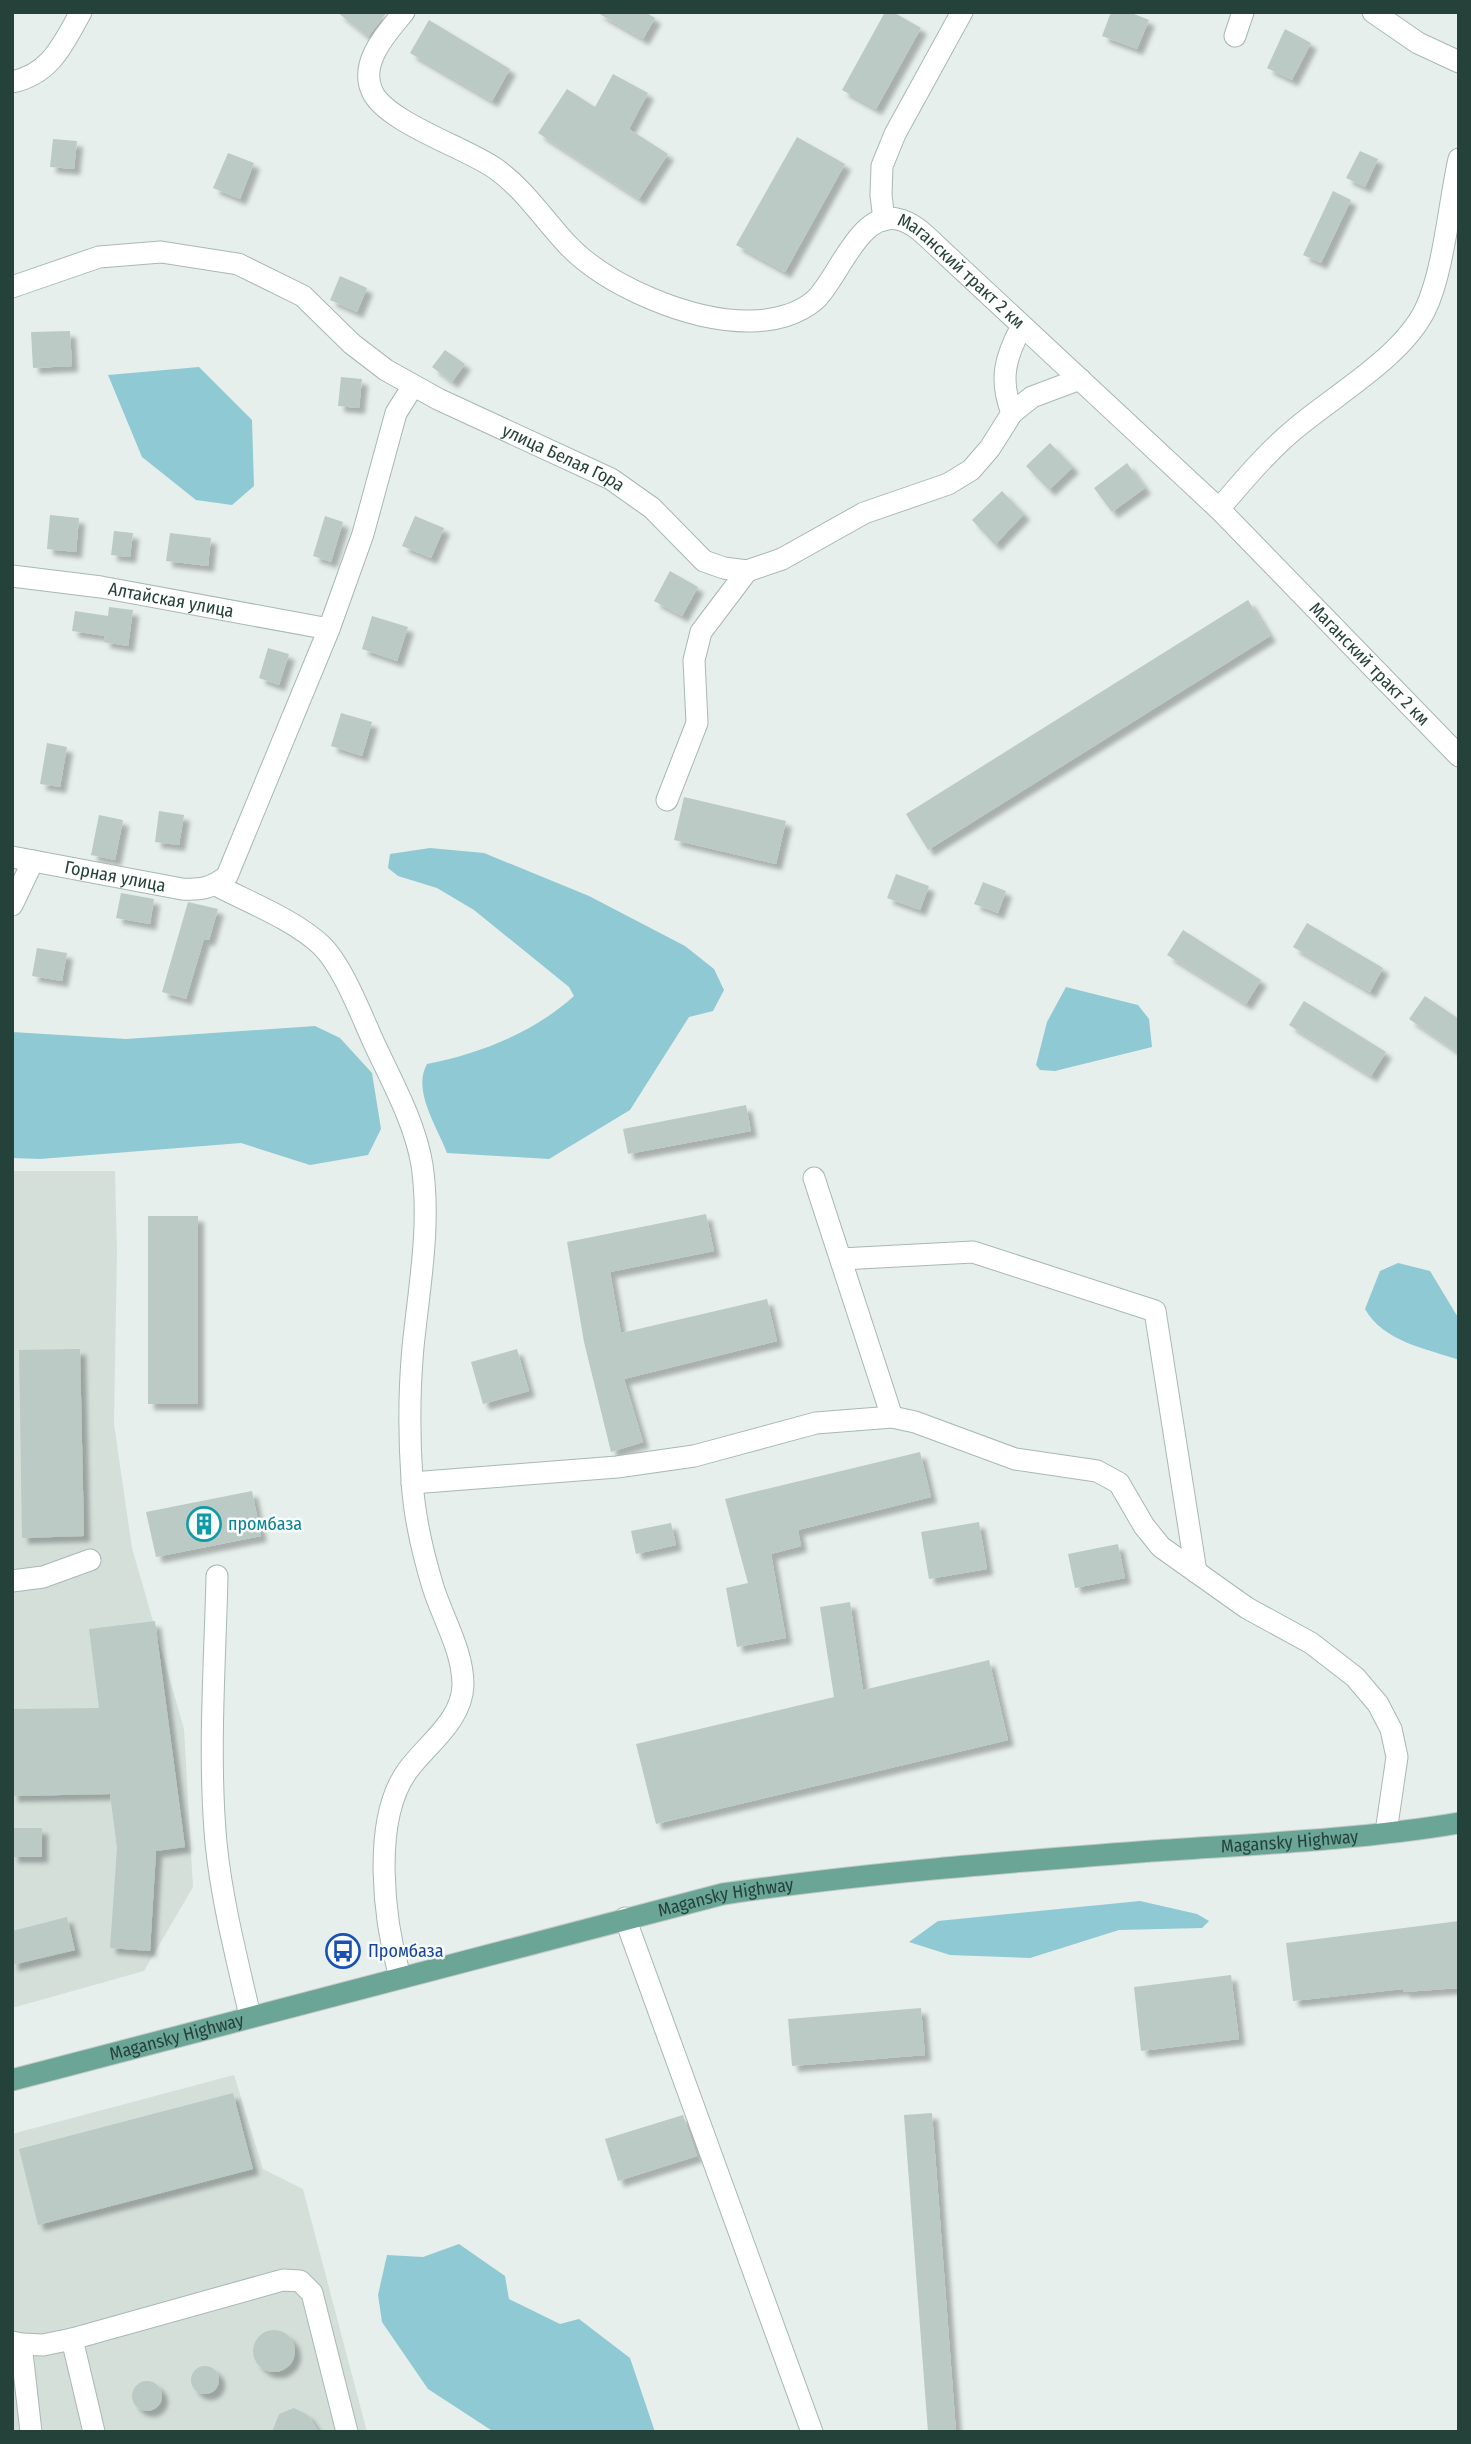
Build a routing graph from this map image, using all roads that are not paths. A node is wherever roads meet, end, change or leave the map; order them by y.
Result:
1 (81, 12) edge
2 (404, 12) edge
3 (962, 12) edge
4 (1243, 12) edge
5 (1373, 12) edge
6 (1234, 36) dead end
7 (1459, 62) edge
8 (12, 82) edge
9 (1459, 159) edge
10 (884, 220) junction
11 (1450, 241) edge
12 (12, 287) edge
13 (1022, 326) junction
14 (1080, 379) junction
15 (414, 386) junction
16 (1012, 413) junction
17 (1219, 509) junction
18 (747, 570) junction
19 (12, 576) edge
20 (329, 629) junction
21 (1459, 756) edge
22 (667, 800) dead end
23 (22, 859) edge
24 (216, 885) junction
25 (12, 905) edge
26 (814, 1178) dead end
27 (841, 1259) junction
28 (892, 1418) junction
29 (412, 1483) junction
30 (90, 1560) dead end
31 (1196, 1572) junction
32 (218, 1576) dead end
33 (12, 1581) edge
34 (1459, 1823) edge
35 (1386, 1832) junction
36 (625, 1918) junction
37 (400, 1977) junction
38 (250, 2016) junction
39 (12, 2080) edge
40 (72, 2339) junction
41 (16, 2343) edge
42 (32, 2432) edge
43 (94, 2432) edge
44 (346, 2432) edge
45 (811, 2432) edge

1 - 8 street
2 - 10 street, Маганский тракт 2 км
3 - 10 street
4 - 6 street
5 - 7 street
9 - 11 street
10 - 13 street, Маганский тракт 2 км
11 - 17 street
12 - 15 street, улица Белая Гора
13 - 14 street, Маганский тракт 2 км
13 - 16 street
14 - 16 street, улица Белая Гора
14 - 17 street, Маганский тракт 2 км
15 - 18 street, улица Белая Гора
15 - 20 street
16 - 18 street, улица Белая Гора
17 - 21 street, Маганский тракт 2 км
18 - 22 street
19 - 20 street, Алтайская улица
20 - 24 street
23 - 24 street, Горная улица
23 - 25 street
24 - 29 street
26 - 27 street
27 - 28 street
27 - 31 street
28 - 29 street
28 - 31 street
29 - 37 street
30 - 33 street
31 - 35 street
32 - 38 street
34 - 35 main road, Magansky Highway
35 - 36 main road, Magansky Highway
36 - 37 main road, Magansky Highway
36 - 45 street
37 - 38 main road, Magansky Highway
38 - 39 main road, Magansky Highway
40 - 41 street
40 - 43 street
40 - 44 street
41 - 42 street

